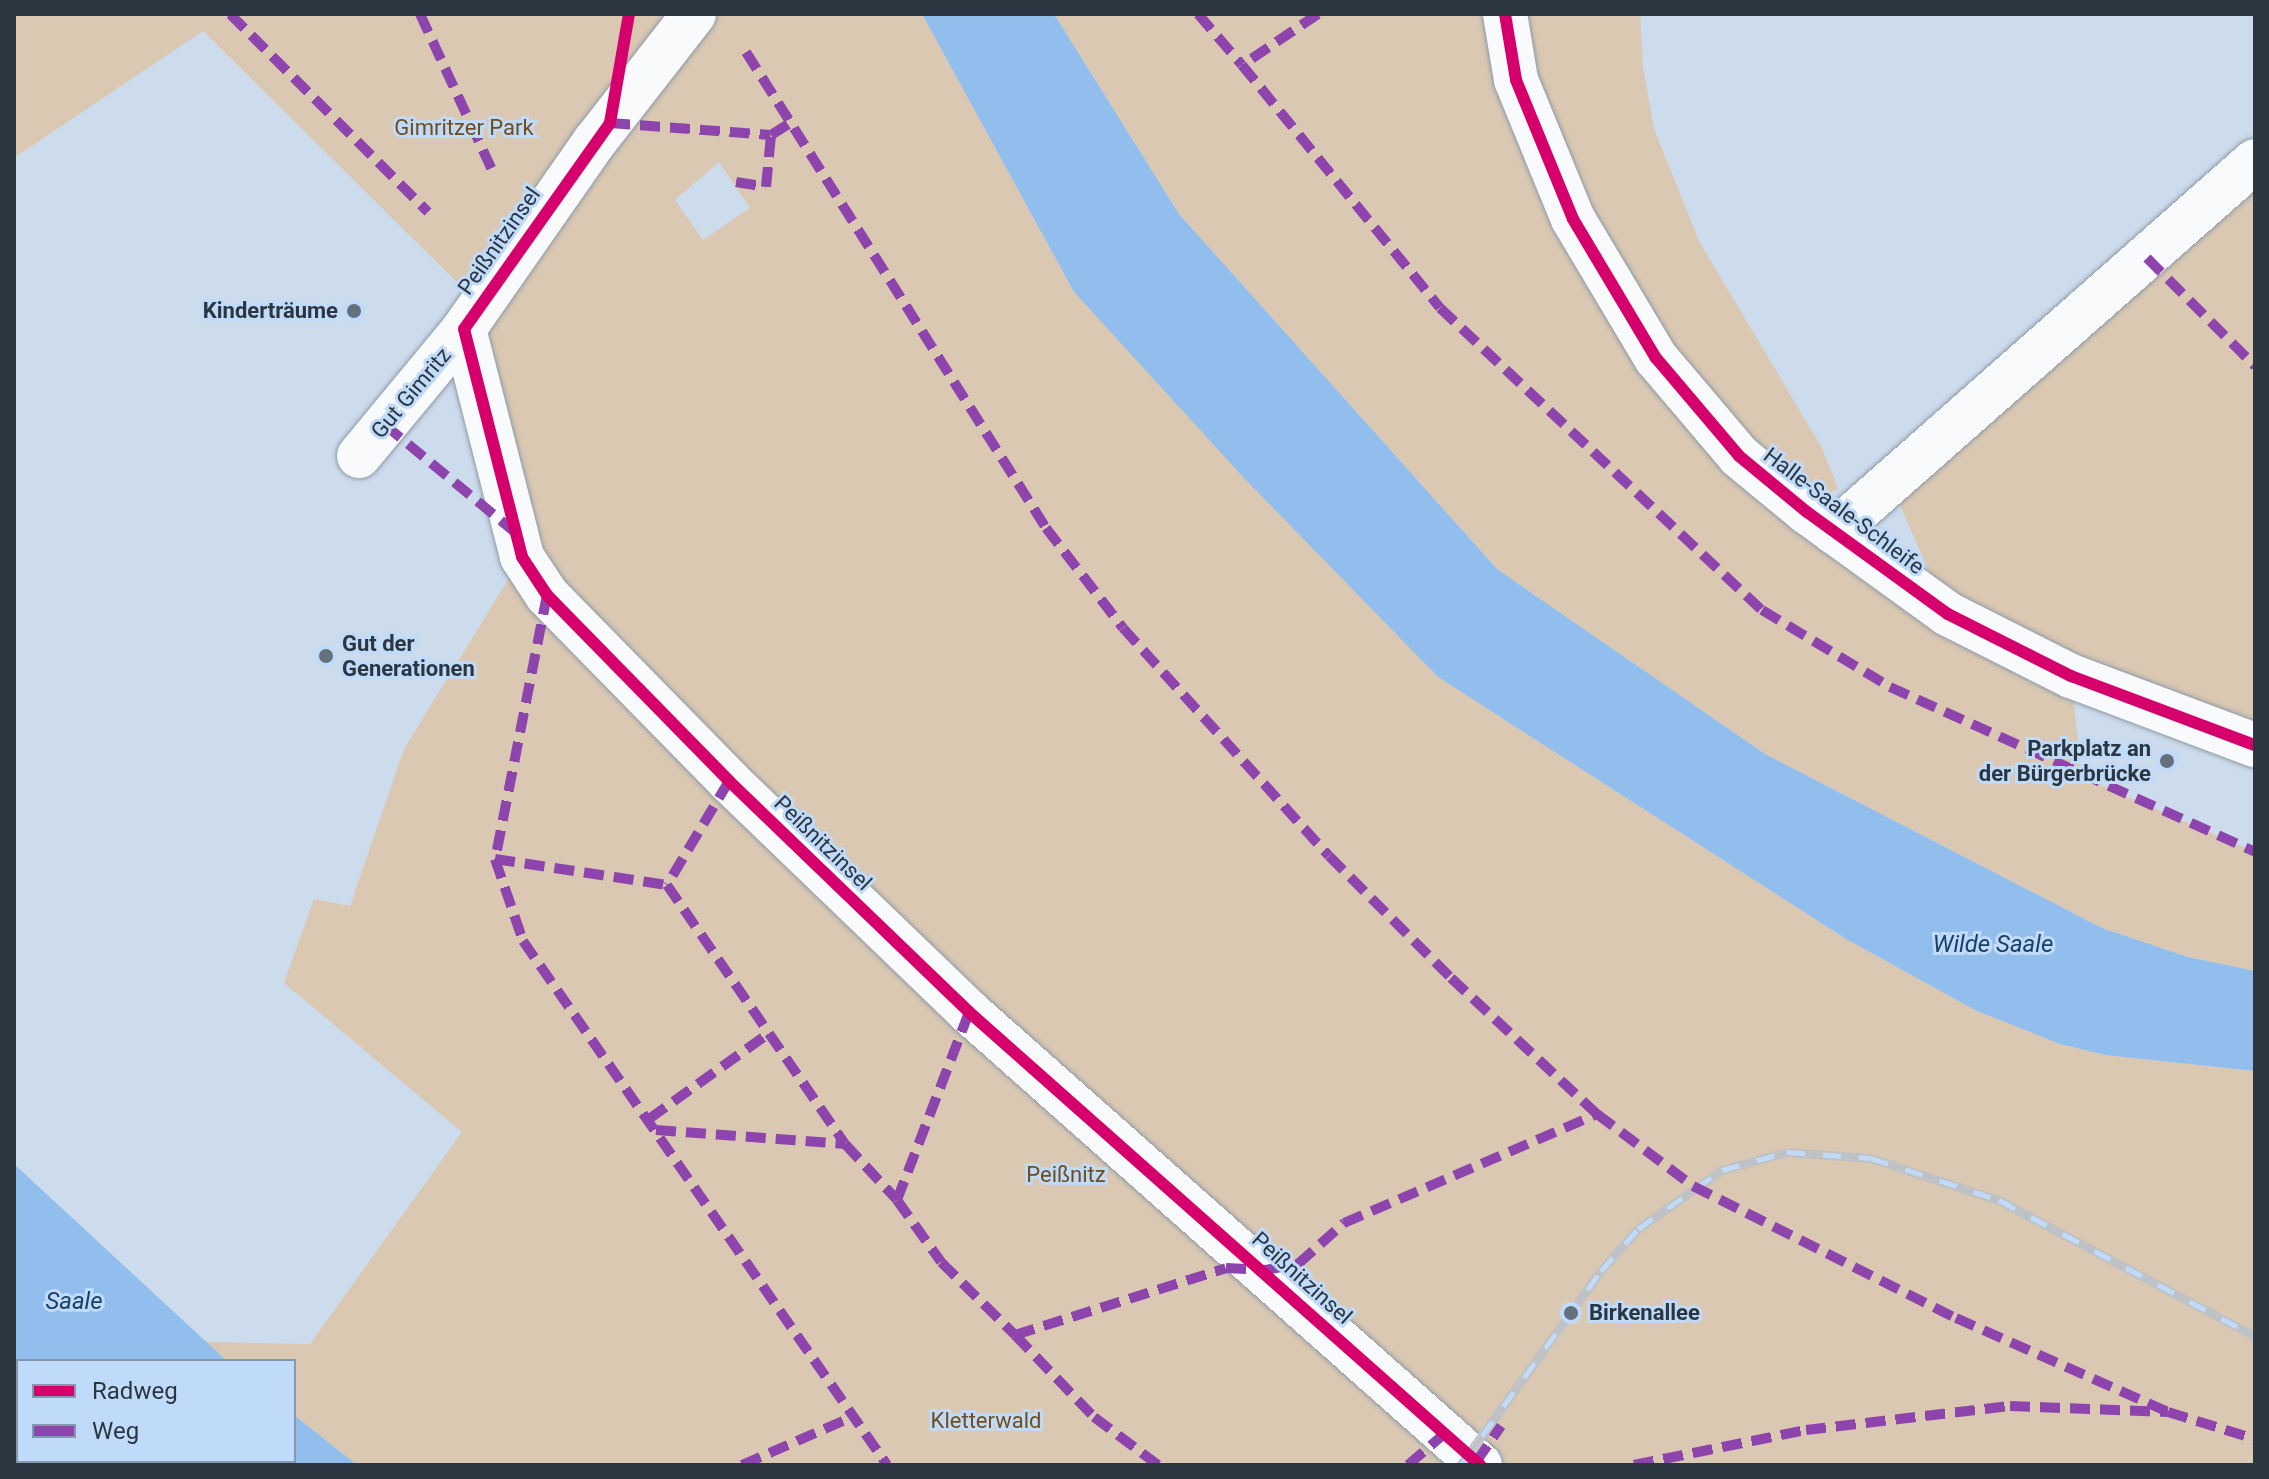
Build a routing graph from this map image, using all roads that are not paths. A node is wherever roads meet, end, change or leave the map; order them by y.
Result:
1 (694, 14) edge
2 (1505, 14) edge
3 (2255, 161) edge
4 (464, 329) junction
5 (359, 456) dead end
6 (1834, 532) junction
7 (2255, 745) edge
8 (1480, 1465) edge

1 - 4 street, Peißnitzinsel
2 - 6 street, Halle-Saale-Schleife
3 - 6 street
4 - 5 street, Gut Gimritz
4 - 8 street, Peißnitzinsel
6 - 7 street, Halle-Saale-Schleife

